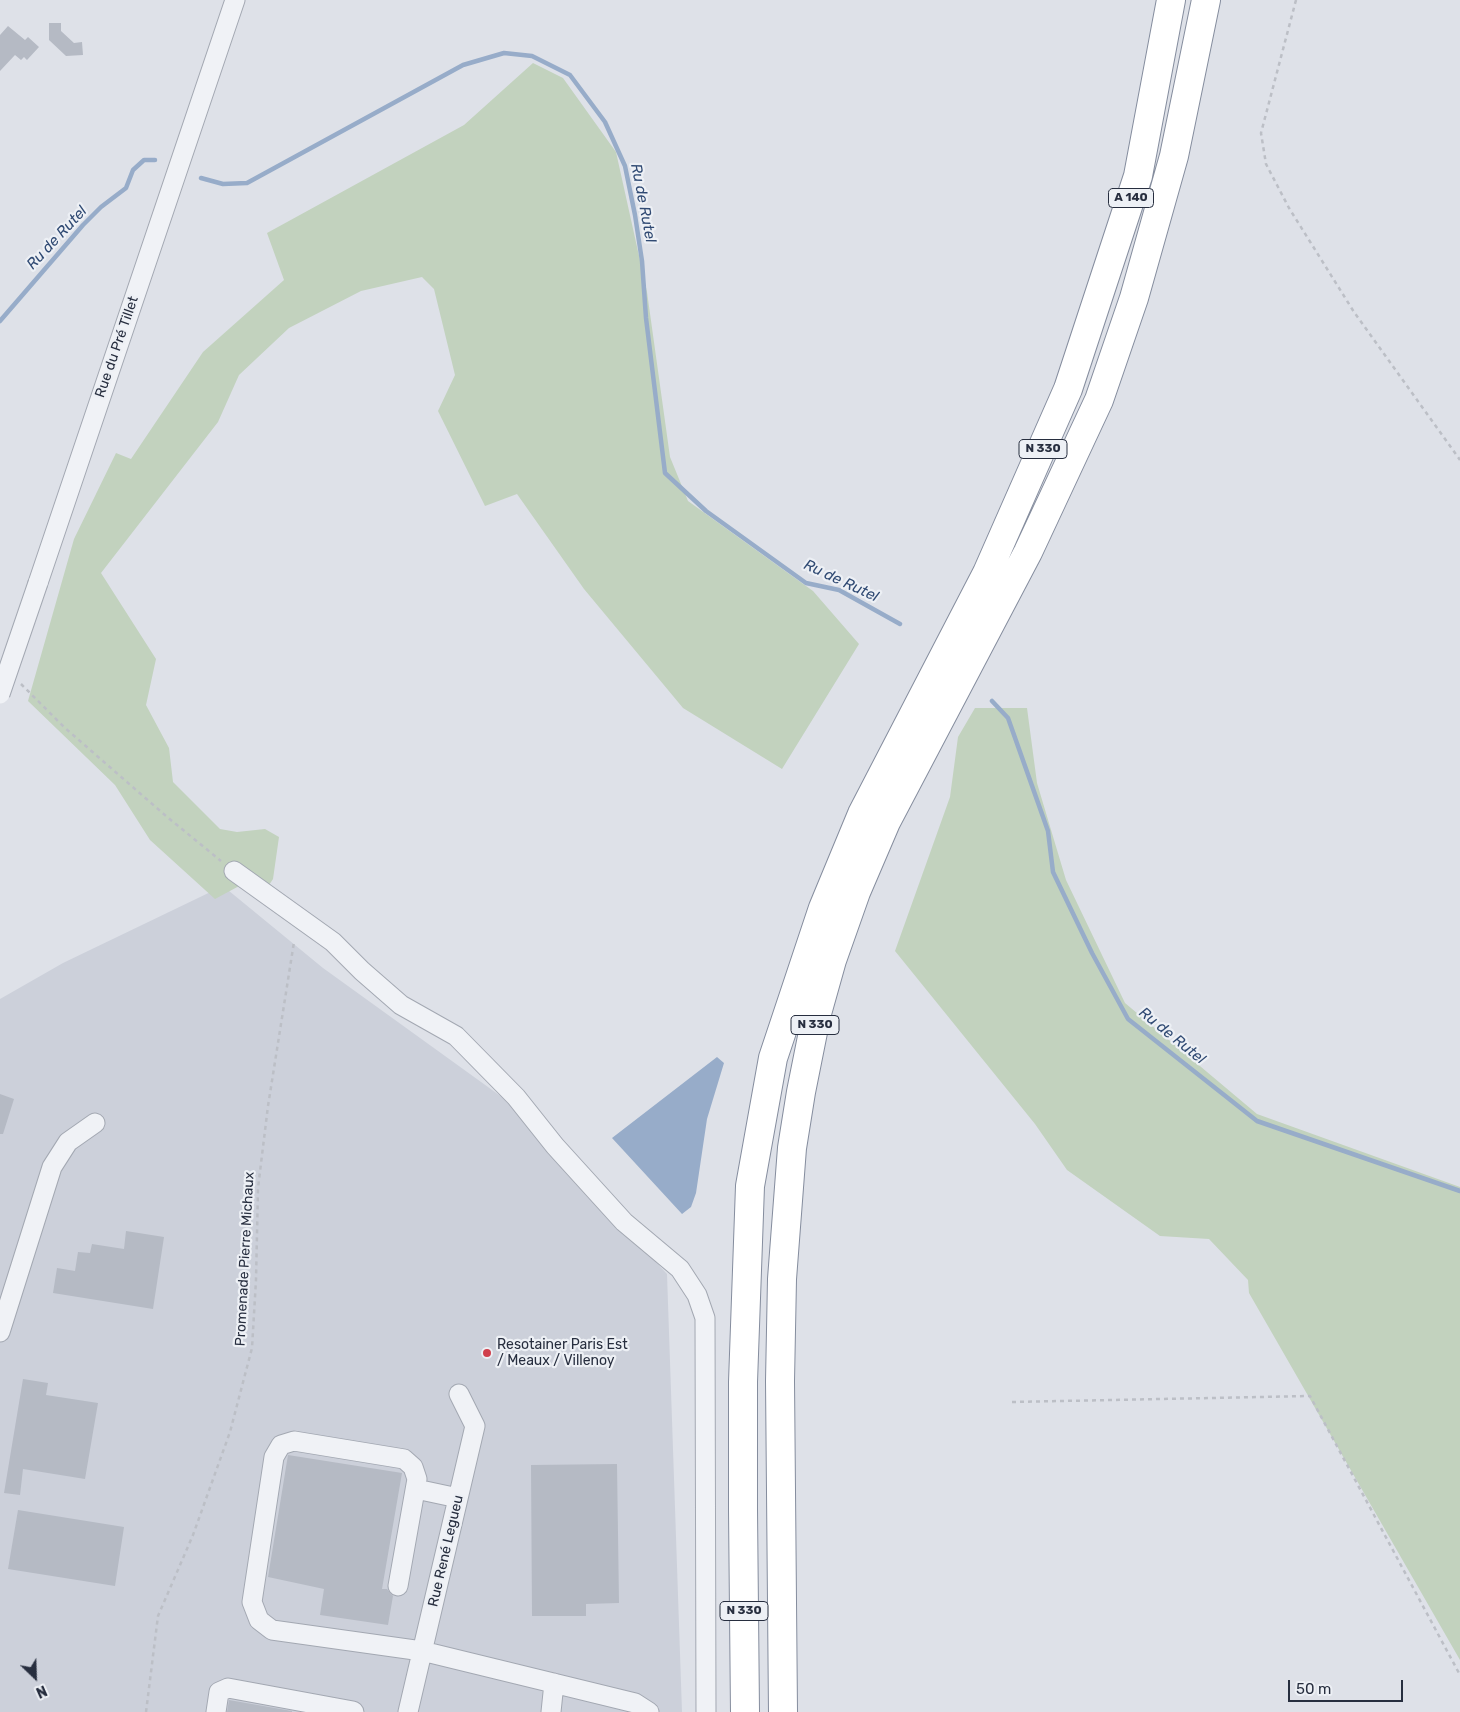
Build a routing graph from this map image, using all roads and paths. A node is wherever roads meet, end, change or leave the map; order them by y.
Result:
1 (235, 0) edge
2 (1171, 0) edge
3 (1296, 0) edge
4 (1208, 7) edge
5 (1068, 390) joint
6 (1099, 400) joint
7 (1460, 460) edge
8 (20, 684) dead end
9 (0, 694) edge
10 (234, 871) joint
11 (294, 942) dead end
12 (95, 1123) dead end
13 (0, 1332) edge
14 (459, 1394) dead end
15 (1012, 1402) dead end
16 (416, 1489) junction
17 (458, 1498) junction
18 (398, 1586) dead end
19 (422, 1651) junction
20 (1460, 1675) edge
21 (554, 1683) junction
22 (146, 1712) edge
23 (216, 1712) edge
24 (354, 1712) edge
25 (408, 1712) edge
26 (551, 1712) edge
27 (649, 1712) edge
28 (706, 1712) edge
29 (745, 1712) edge
30 (783, 1712) edge

1 - 9 street, Rue du Pré Tillet, bridge
2 - 5 highway, A 140
3 - 7 path
4 - 6 highway, A 140
5 - 29 highway, N 330
6 - 30 highway, N 330
8 - 10 path
10 - 28 street
11 - 22 path, Promenade Pierre Michaux
12 - 13 street
14 - 17 street, Rue René Legueu
15 - 20 path
16 - 17 street
16 - 18 street
16 - 19 street
17 - 19 street, Rue René Legueu
19 - 21 street
19 - 25 street, Rue René Legueu
21 - 26 street
21 - 27 street
23 - 24 street

